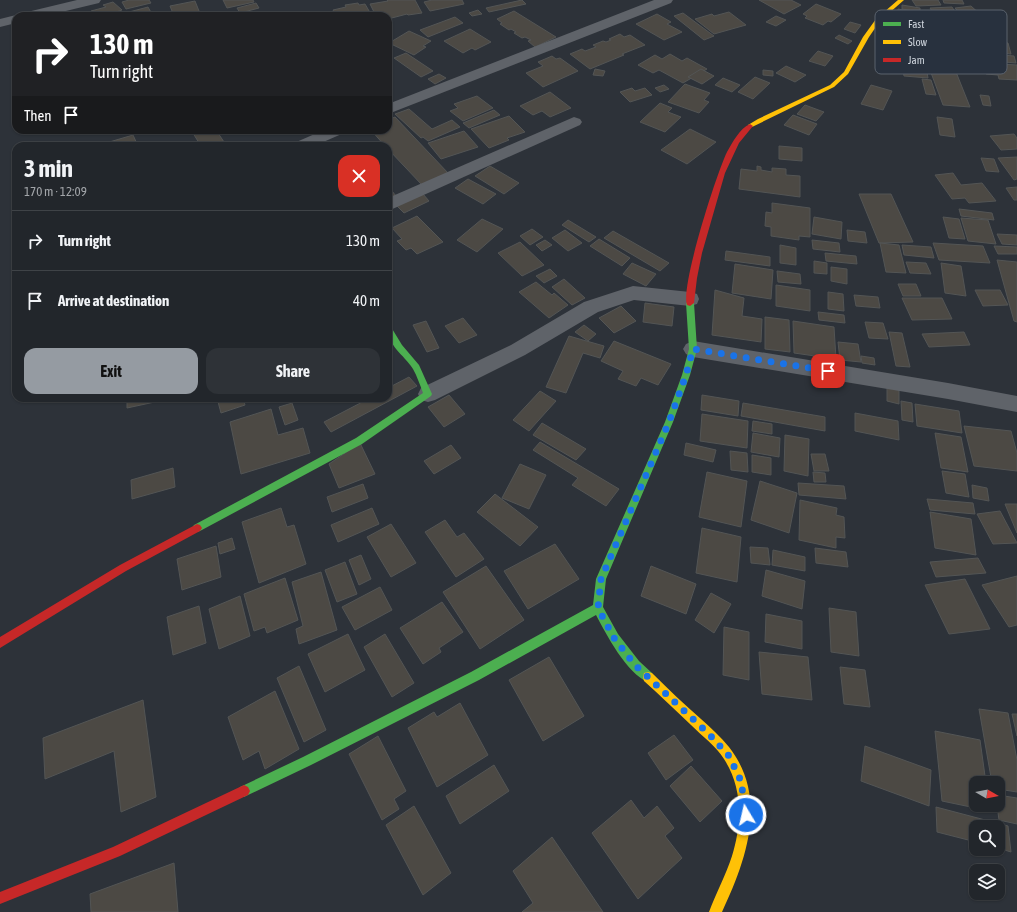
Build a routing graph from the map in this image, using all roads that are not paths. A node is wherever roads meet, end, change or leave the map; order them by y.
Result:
1 (94, 0) edge
2 (666, 0) edge
3 (901, 0) edge
4 (890, 10) edge
5 (44, 12) edge
6 (12, 20) edge
7 (0, 23) edge
8 (875, 24) edge
9 (392, 107) edge
10 (574, 122) dead end
11 (328, 134) edge
12 (310, 142) edge
13 (392, 203) edge
14 (690, 299) junction
15 (392, 336) edge
16 (693, 349) junction
17 (428, 394) junction
18 (1017, 404) edge
19 (598, 608) junction
20 (0, 643) edge
21 (0, 898) edge
22 (715, 912) edge

1 - 5 street
2 - 9 street
3 - 4 street
6 - 7 street
8 - 14 street
10 - 13 street
11 - 12 street
14 - 16 street
14 - 17 street
15 - 17 street
16 - 18 street
16 - 19 street
17 - 20 street
19 - 21 street
19 - 22 street

